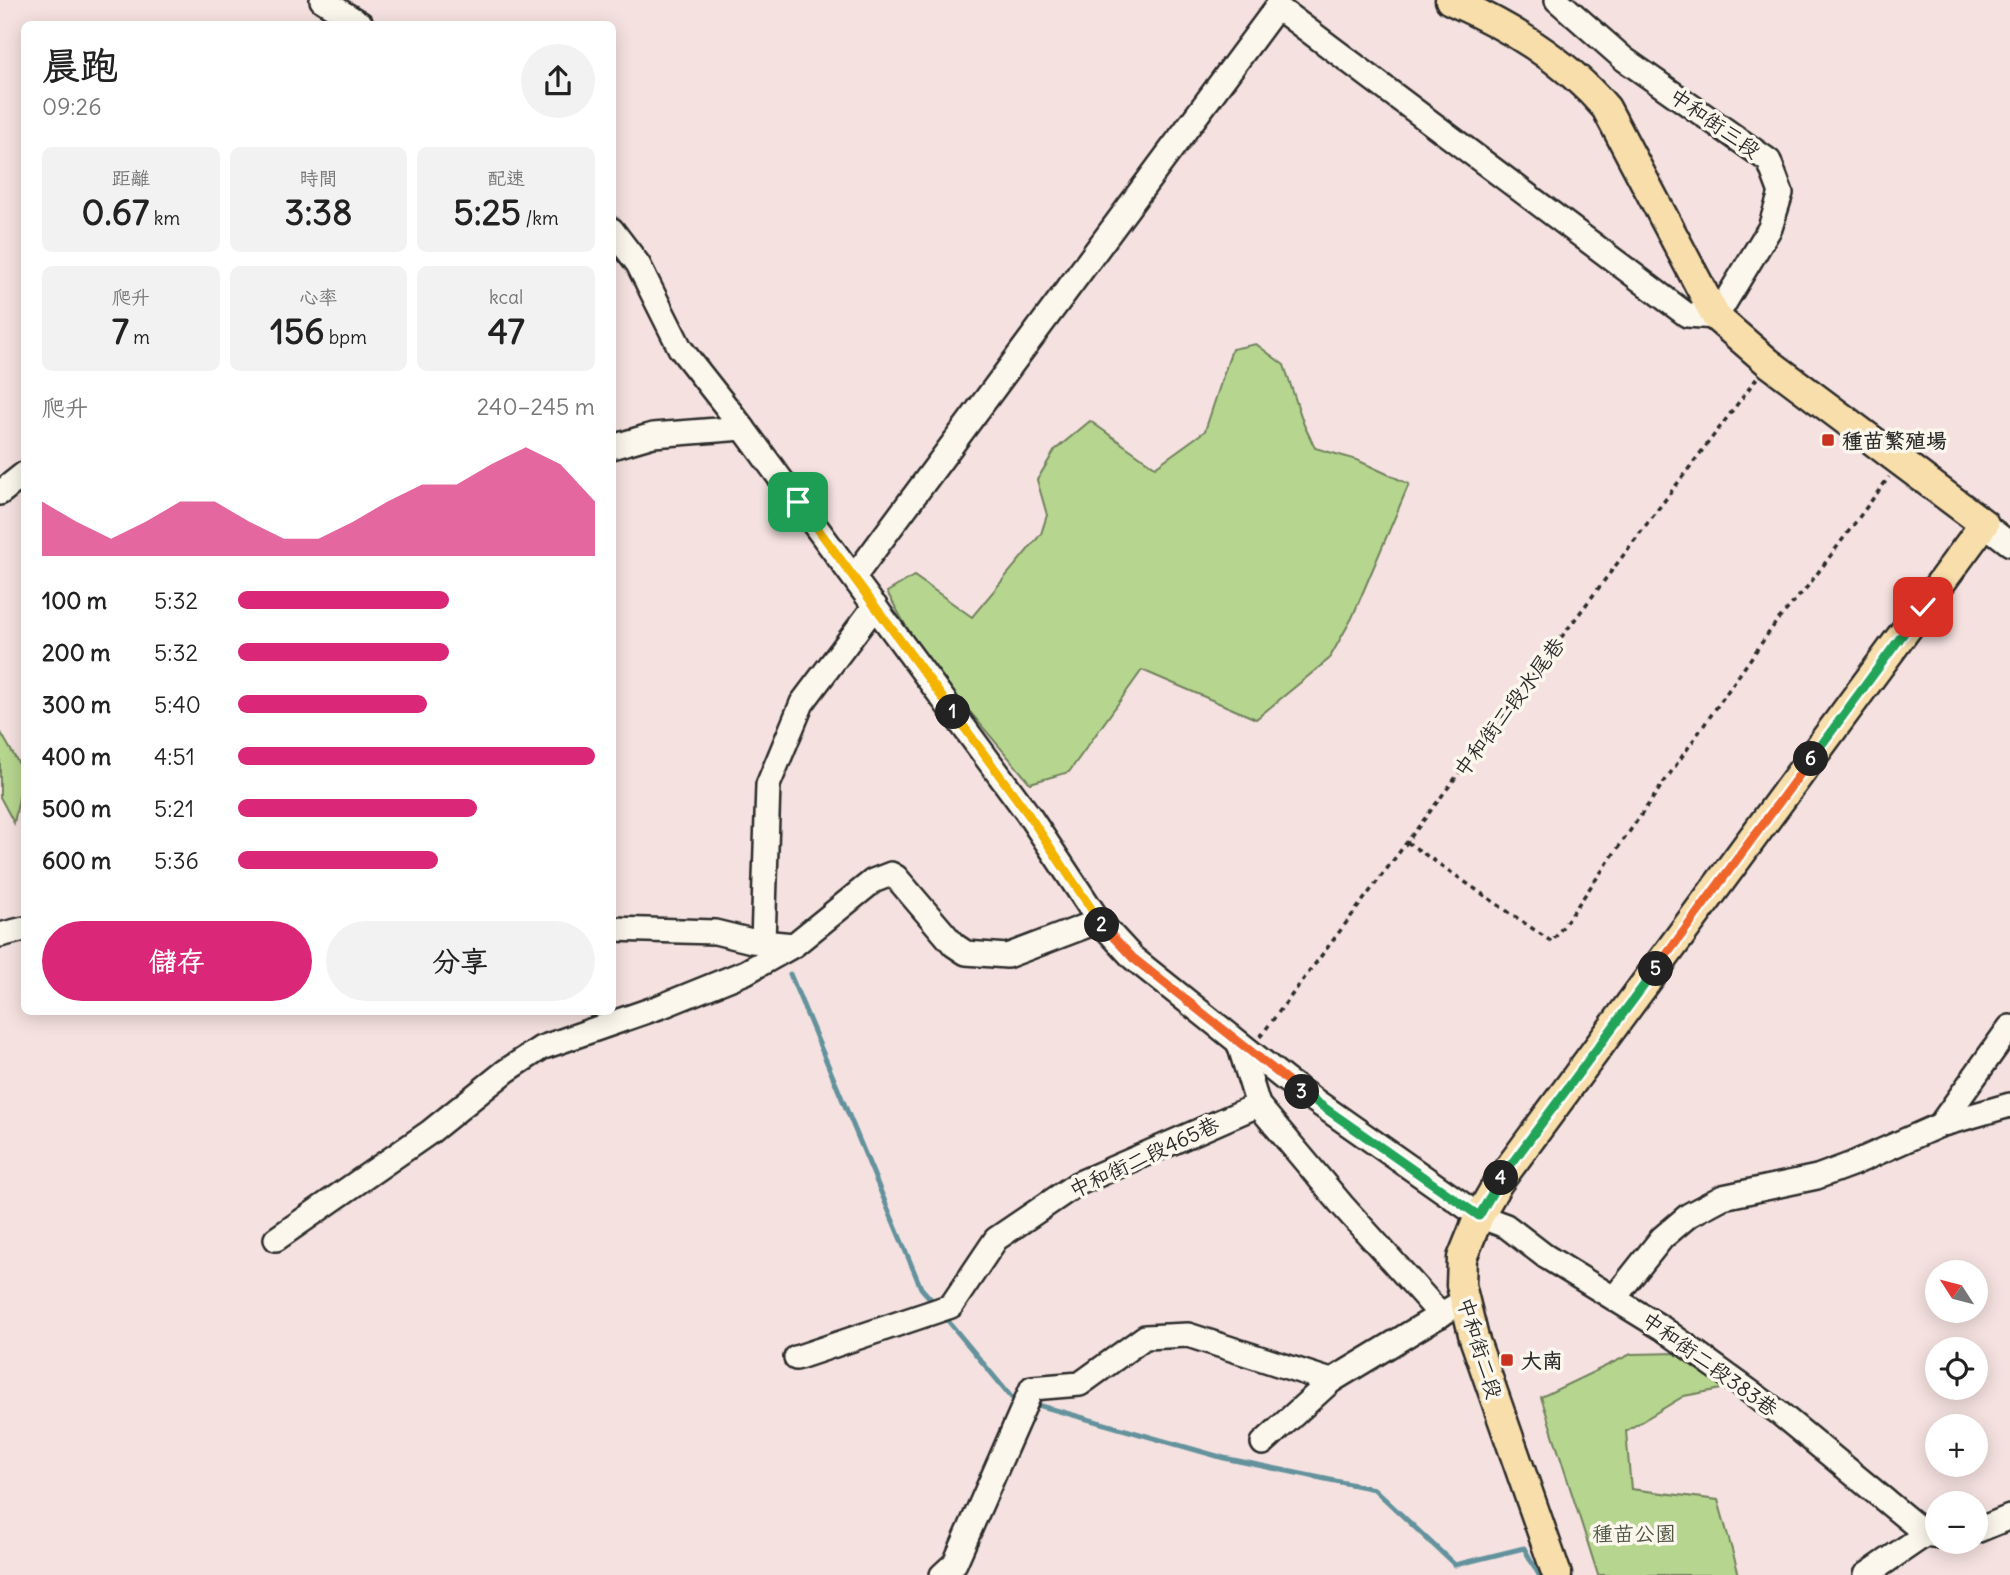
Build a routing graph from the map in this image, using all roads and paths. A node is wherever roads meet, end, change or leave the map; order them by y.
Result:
1 (322, 0) edge
2 (1450, 0) edge
3 (1557, 0) edge
4 (356, 21) edge
5 (616, 235) edge
6 (1716, 317) junction
7 (1769, 363) junction
8 (743, 428) junction
9 (616, 446) edge
10 (1900, 461) junction
11 (21, 476) edge
12 (0, 493) edge
13 (1984, 524) junction
14 (2010, 544) edge
15 (854, 576) junction
16 (875, 606) junction
17 (1407, 842) junction
18 (1099, 921) junction
19 (616, 929) edge
20 (21, 930) edge
21 (0, 935) edge
22 (763, 942) junction
23 (794, 945) junction
24 (2010, 1027) edge
25 (1244, 1048) junction
26 (1258, 1105) junction
27 (2010, 1105) edge
28 (1940, 1125) junction
29 (1479, 1216) junction
30 (276, 1239) dead end
31 (1615, 1297) junction
32 (1453, 1307) junction
33 (796, 1358) dead end
34 (1331, 1381) junction
35 (1263, 1443) dead end
36 (2010, 1517) edge
37 (1988, 1526) edge
38 (1925, 1530) edge
39 (1925, 1539) edge
40 (942, 1575) edge
41 (1557, 1575) edge
42 (1866, 1575) edge

1 - 4 street
2 - 6 main road
3 - 6 street, 中和街三段
5 - 8 street
6 - 7 main road
6 - 15 street
7 - 10 main road
7 - 17 path, 中和街二段水尾巷
8 - 9 street
8 - 15 street
10 - 13 main road
10 - 17 path
11 - 12 street
13 - 14 street
13 - 29 main road, 中和街二段
15 - 16 street
16 - 18 street
16 - 22 street
17 - 25 path, 中和街二段水尾巷
18 - 23 street
18 - 25 street
19 - 22 street
20 - 21 street
22 - 23 street
23 - 30 street
24 - 28 street
25 - 26 street
25 - 29 street
26 - 32 street
26 - 33 street, 中和街二段465巷
27 - 28 street
28 - 31 street
29 - 31 street, 中和街二段383巷
29 - 32 main road, 中和街二段
31 - 38 street, 中和街二段383巷
32 - 34 street
32 - 41 main road, 中和街二段
34 - 35 street
34 - 40 street
36 - 37 street
39 - 42 street

